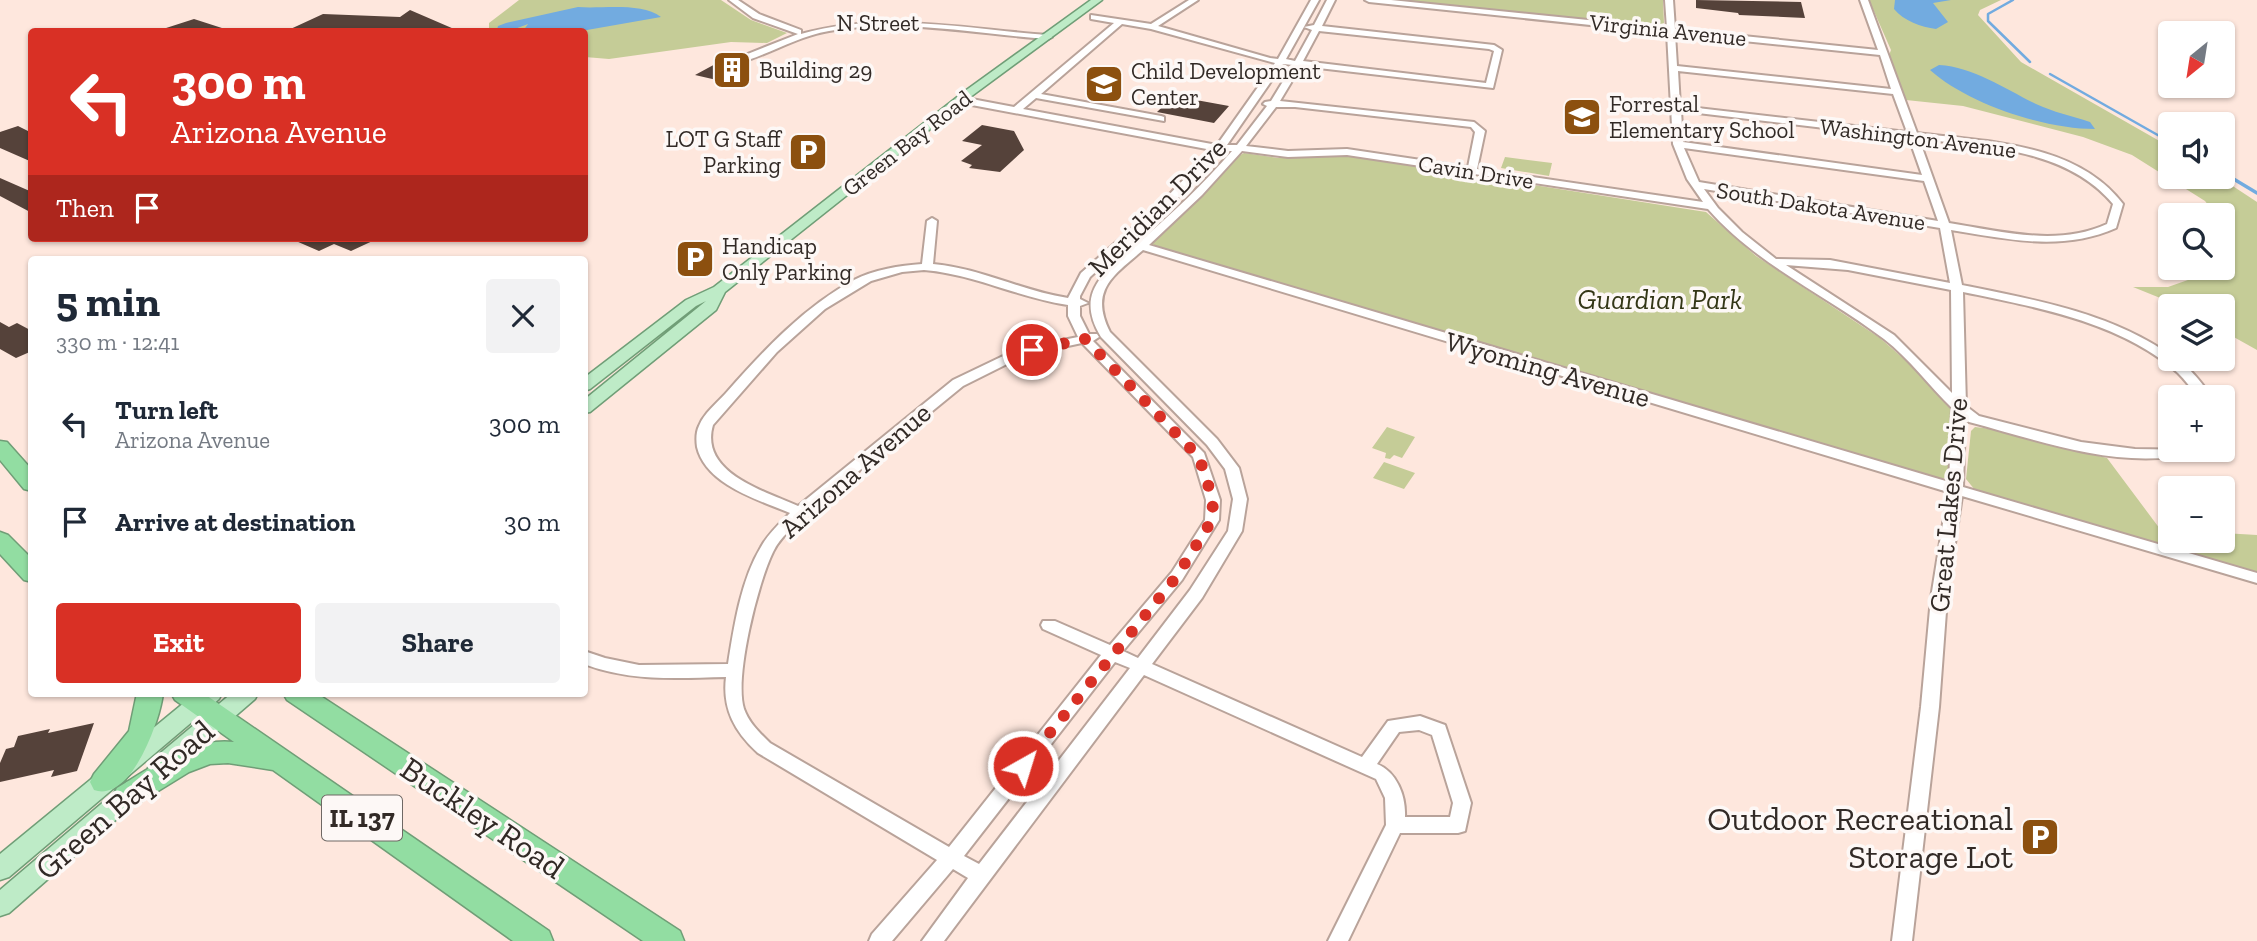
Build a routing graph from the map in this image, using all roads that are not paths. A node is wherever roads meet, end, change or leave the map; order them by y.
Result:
1 (733, 0) edge
2 (1097, 0) edge
3 (1194, 0) edge
4 (1315, 0) edge
5 (1331, 0) edge
6 (1369, 0) edge
7 (1668, 0) edge
8 (1864, 0) edge
9 (1094, 17) dead end
10 (1121, 21) junction
11 (1152, 27) junction
12 (1308, 27) junction
13 (1670, 31) junction
14 (798, 32) junction
15 (1014, 36) junction
16 (1048, 37) junction
17 (1036, 46) junction
18 (1884, 52) junction
19 (748, 57) dead end
20 (1289, 63) junction
21 (1674, 68) junction
22 (1896, 92) junction
23 (1034, 95) junction
24 (965, 97) junction
25 (1274, 103) junction
26 (1253, 106) junction
27 (1020, 107) junction
28 (1677, 108) junction
29 (1161, 119) dead end
30 (1914, 136) junction
31 (1222, 145) junction
32 (1239, 148) junction
33 (1680, 149) junction
34 (1472, 171) junction
35 (1929, 179) junction
36 (1697, 185) junction
37 (1713, 207) junction
38 (932, 221) dead end
39 (1945, 226) junction
40 (1123, 241) junction
41 (1141, 246) junction
42 (1774, 262) junction
43 (927, 266) junction
44 (1957, 288) junction
45 (719, 290) junction
46 (1074, 302) junction
47 (1094, 303) junction
48 (1105, 334) junction
49 (1085, 339) junction
50 (588, 383) edge
51 (2195, 385) edge
52 (588, 405) edge
53 (1959, 409) junction
54 (0, 447) edge
55 (2158, 454) edge
56 (28, 479) edge
57 (1956, 487) junction
58 (800, 512) junction
59 (0, 540) edge
60 (28, 569) edge
61 (2257, 578) edge
62 (1049, 625) dead end
63 (1112, 653) junction
64 (588, 658) edge
65 (1140, 665) junction
66 (734, 670) junction
67 (150, 697) edge
68 (227, 697) edge
69 (307, 697) edge
70 (203, 702) edge
71 (285, 764) junction
72 (1366, 765) junction
73 (104, 782) junction
74 (127, 796) junction
75 (1395, 825) junction
76 (951, 858) junction
77 (0, 869) edge
78 (980, 875) junction
79 (0, 905) edge
80 (538, 941) edge
81 (669, 941) edge
82 (879, 941) edge
83 (932, 941) edge
84 (1338, 941) edge
85 (1902, 941) edge

1 - 14 street
2 - 16 main road, Green Bay Road
3 - 11 street
4 - 12 street, Meridian Drive
5 - 12 street, Meridian Drive
6 - 13 street, Virginia Avenue
7 - 13 street
8 - 18 street, Great Lakes Drive
9 - 10 street
10 - 11 street
10 - 23 street
11 - 20 street
12 - 20 street, Meridian Drive
12 - 20 street
13 - 18 street, Virginia Avenue
13 - 21 street
14 - 15 street, N Street
14 - 19 street, N Street
15 - 16 street, N Street
15 - 17 street, N Street
16 - 17 main road, Green Bay Road
17 - 24 main road, Green Bay Road
18 - 22 street, Great Lakes Drive
20 - 25 street, Meridian Drive
20 - 26 street, Meridian Drive
21 - 22 street
21 - 28 street
22 - 30 street, Great Lakes Drive
23 - 27 street
23 - 29 street
24 - 27 street, Cavin Drive
24 - 45 main road, Green Bay Road
25 - 26 street
25 - 32 street, Meridian Drive
25 - 34 street
26 - 31 street, Meridian Drive
27 - 31 street, Cavin Drive
28 - 30 street, Washington Avenue
28 - 33 street
30 - 35 street, Great Lakes Drive
30 - 39 street, Washington Avenue
31 - 32 street, Cavin Drive
31 - 40 street, Meridian Drive
32 - 34 street, Cavin Drive
32 - 41 street, Meridian Drive
33 - 35 street
33 - 36 street
34 - 37 street, Cavin Drive
35 - 39 street, Great Lakes Drive
36 - 37 street
36 - 39 street, South Dakota Avenue
37 - 42 street
38 - 43 street
39 - 44 street, Great Lakes Drive
40 - 41 street, Wyoming Avenue
40 - 46 street, Meridian Drive
41 - 47 street, Meridian Drive
41 - 57 street, Wyoming Avenue
42 - 44 street
42 - 53 street
43 - 46 street
43 - 58 street
44 - 51 street
44 - 53 street, Great Lakes Drive
45 - 50 main road, Green Bay Road
45 - 52 main road, Green Bay Road
46 - 47 street
46 - 49 street, Meridian Drive
47 - 48 street, Meridian Drive
48 - 49 street, Arizona Avenue
48 - 65 street, Meridian Drive
49 - 58 street, Arizona Avenue
49 - 63 street, Meridian Drive
53 - 55 street
53 - 57 street, Great Lakes Drive
54 - 56 highway
57 - 61 street, Wyoming Avenue
57 - 85 street, Great Lakes Drive
58 - 66 street, Arizona Avenue
59 - 60 highway
62 - 63 street
63 - 65 street
63 - 76 street, Meridian Drive
64 - 66 street
65 - 72 street
65 - 78 street, Meridian Drive
66 - 76 street, Arizona Avenue
67 - 73 highway
68 - 70 main road, Green Bay Road
69 - 81 highway, Buckley Road / IL 137
70 - 71 highway, IL 137
70 - 73 main road, Green Bay Road
70 - 74 main road, Green Bay Road
71 - 74 highway
71 - 80 highway, IL 137
72 - 75 street
72 - 75 street
73 - 77 main road, Green Bay Road
74 - 79 main road, Green Bay Road
75 - 84 street
76 - 78 street, Arizona Avenue
76 - 82 street, Meridian Drive
78 - 83 street, Meridian Drive

